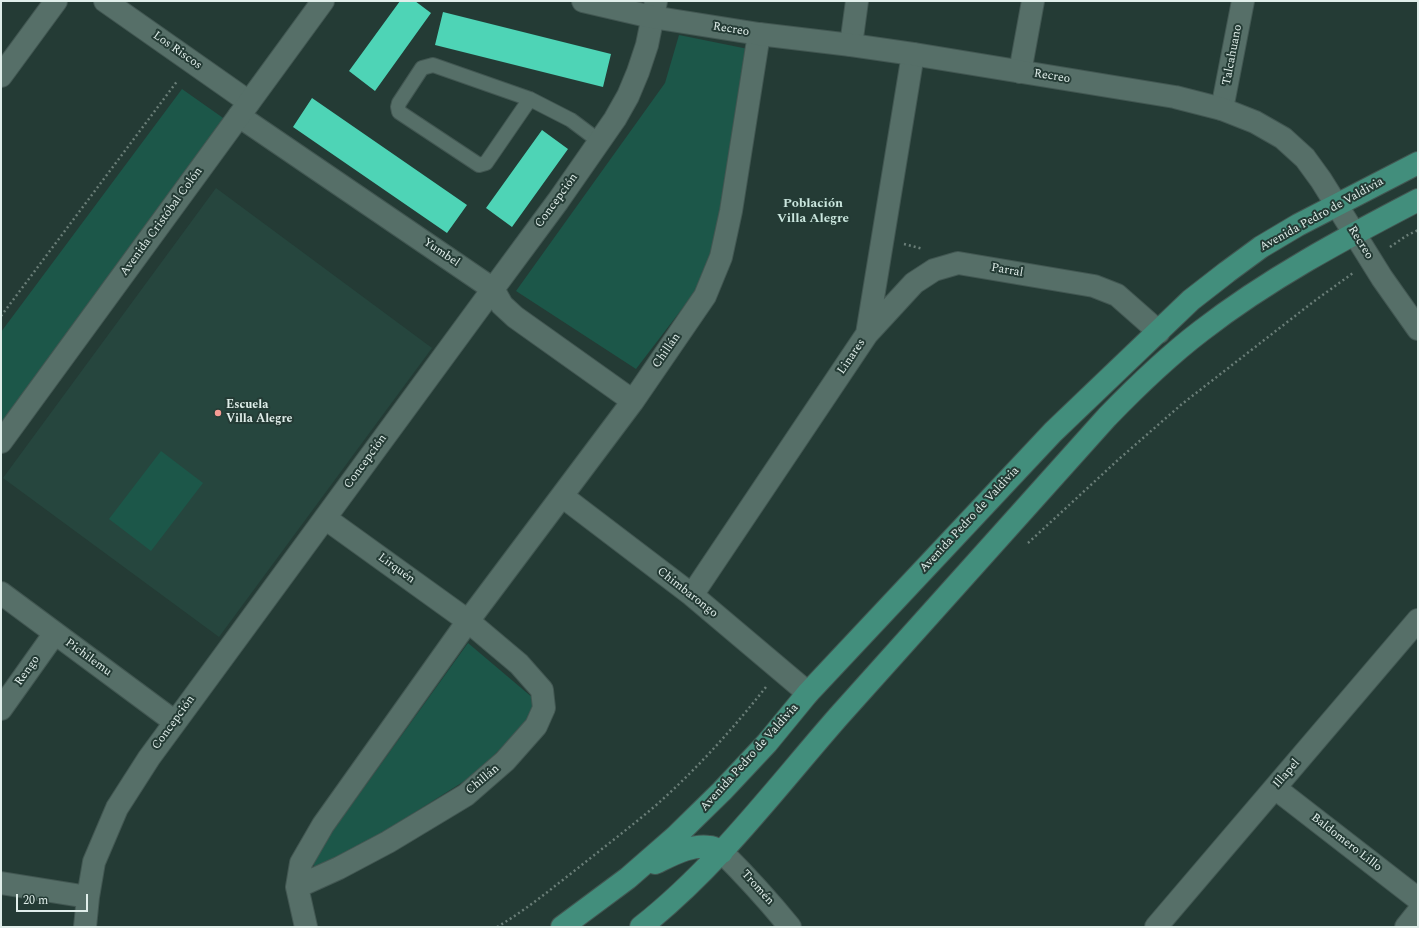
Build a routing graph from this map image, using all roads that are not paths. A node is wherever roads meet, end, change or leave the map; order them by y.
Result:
1 (56, 1) edge
2 (105, 1) edge
3 (323, 1) edge
4 (583, 1) edge
5 (857, 1) edge
6 (1033, 1) edge
7 (1243, 1) edge
8 (654, 9) edge
9 (759, 34) junction
10 (851, 45) junction
11 (914, 54) junction
12 (1020, 72) junction
13 (1, 76) edge
14 (530, 99) junction
15 (244, 109) junction
16 (1222, 109) junction
17 (599, 141) junction
18 (1418, 163) edge
19 (1418, 200) edge
20 (1336, 206) junction
21 (1354, 233) junction
22 (493, 289) junction
23 (1418, 328) edge
24 (1158, 332) junction
25 (867, 334) junction
26 (633, 401) junction
27 (1, 442) edge
28 (562, 496) junction
29 (325, 518) junction
30 (1, 593) edge
31 (692, 595) junction
32 (1418, 620) edge
33 (468, 621) junction
34 (55, 633) junction
35 (808, 693) junction
36 (1, 709) edge
37 (175, 722) junction
38 (1275, 788) junction
39 (722, 852) junction
40 (628, 878) junction
41 (1, 883) edge
42 (297, 887) junction
43 (88, 897) junction
44 (1418, 899) edge
45 (1418, 912) edge
46 (85, 927) edge
47 (306, 927) edge
48 (562, 927) edge
49 (641, 927) edge
50 (790, 927) edge
51 (1156, 927) edge
52 (1406, 927) edge

1 - 13 street
2 - 15 street, Los Riscos
3 - 15 street, Avenida Cristóbal Colón
4 - 8 street, Recreo
5 - 10 street
6 - 12 street
7 - 16 street, Talcahuano
8 - 9 street, Recreo
8 - 17 street, Concepción
9 - 10 street, Recreo
9 - 26 street, Chillán
10 - 11 street, Recreo
11 - 12 street, Recreo
11 - 25 street, Linares
12 - 16 street, Recreo
14 - 14 lane
14 - 17 lane
15 - 22 street, Yumbel
15 - 27 street, Avenida Cristóbal Colón
16 - 20 street, Recreo
17 - 22 street, Concepción
18 - 20 main road, Avenida Pedro de Valdivia
19 - 21 main road
20 - 21 street, Recreo
20 - 24 main road, Avenida Pedro de Valdivia
21 - 23 street, Recreo
21 - 39 main road
22 - 26 street, Yumbel
22 - 29 street, Concepción
24 - 25 street, Parral
24 - 35 main road, Avenida Pedro de Valdivia
25 - 31 street, Linares
26 - 28 street, Chillán
28 - 31 street, Chimbarongo
28 - 33 street, Chillán
29 - 33 street, Lirquén
29 - 37 street, Concepción
30 - 34 street, Pichilemu
31 - 35 street, Chimbarongo
32 - 38 street, Illapel
33 - 42 street, Chillán
33 - 42 street, Chillán
34 - 36 street, Rengo
34 - 37 street, Pichilemu
35 - 40 main road, Avenida Pedro de Valdivia
37 - 43 street, Concepción
38 - 44 street, Baldomero Lillo
38 - 51 street, Illapel
39 - 40 main road
39 - 49 main road
39 - 50 street, Tromén
40 - 48 main road, Avenida Pedro de Valdivia
41 - 43 street
42 - 47 street, Chillán
43 - 46 street, Concepción
45 - 52 street

